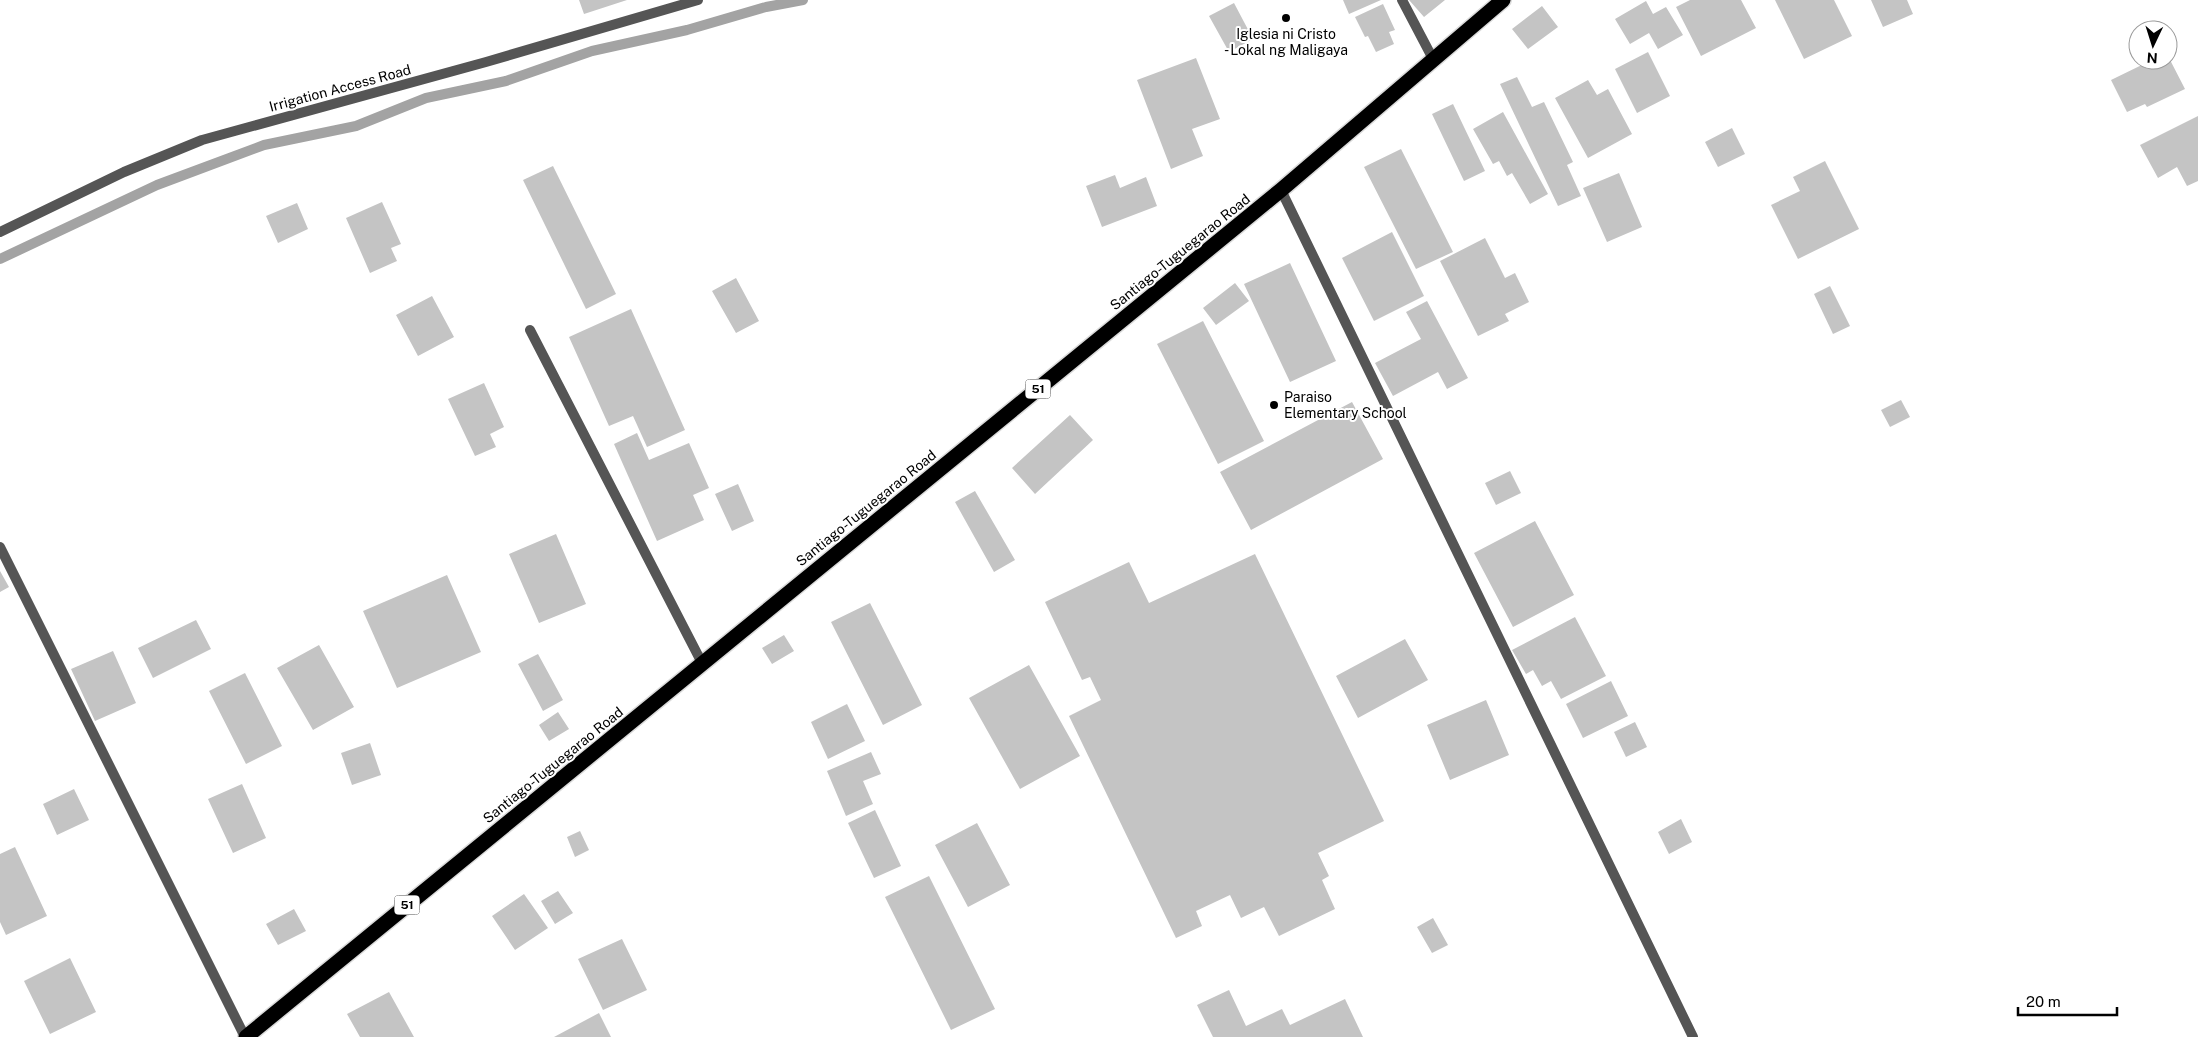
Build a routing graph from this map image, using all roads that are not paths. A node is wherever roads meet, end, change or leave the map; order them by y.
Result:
1 (698, 0) edge
2 (1402, 0) edge
3 (1503, 0) edge
4 (1432, 59) junction
5 (1281, 190) junction
6 (0, 232) edge
7 (530, 330) dead end
8 (0, 547) edge
9 (702, 664) junction
10 (245, 1037) edge
11 (1693, 1037) edge

1 - 6 street, Irrigation Access Road
2 - 4 street
3 - 4 highway, Santiago-Tuguegarao Road / 51
4 - 5 highway, Santiago-Tuguegarao Road / 51
5 - 9 highway, Santiago-Tuguegarao Road / 51
5 - 11 street
7 - 9 street
8 - 10 street
9 - 10 highway, Santiago-Tuguegarao Road / 51

